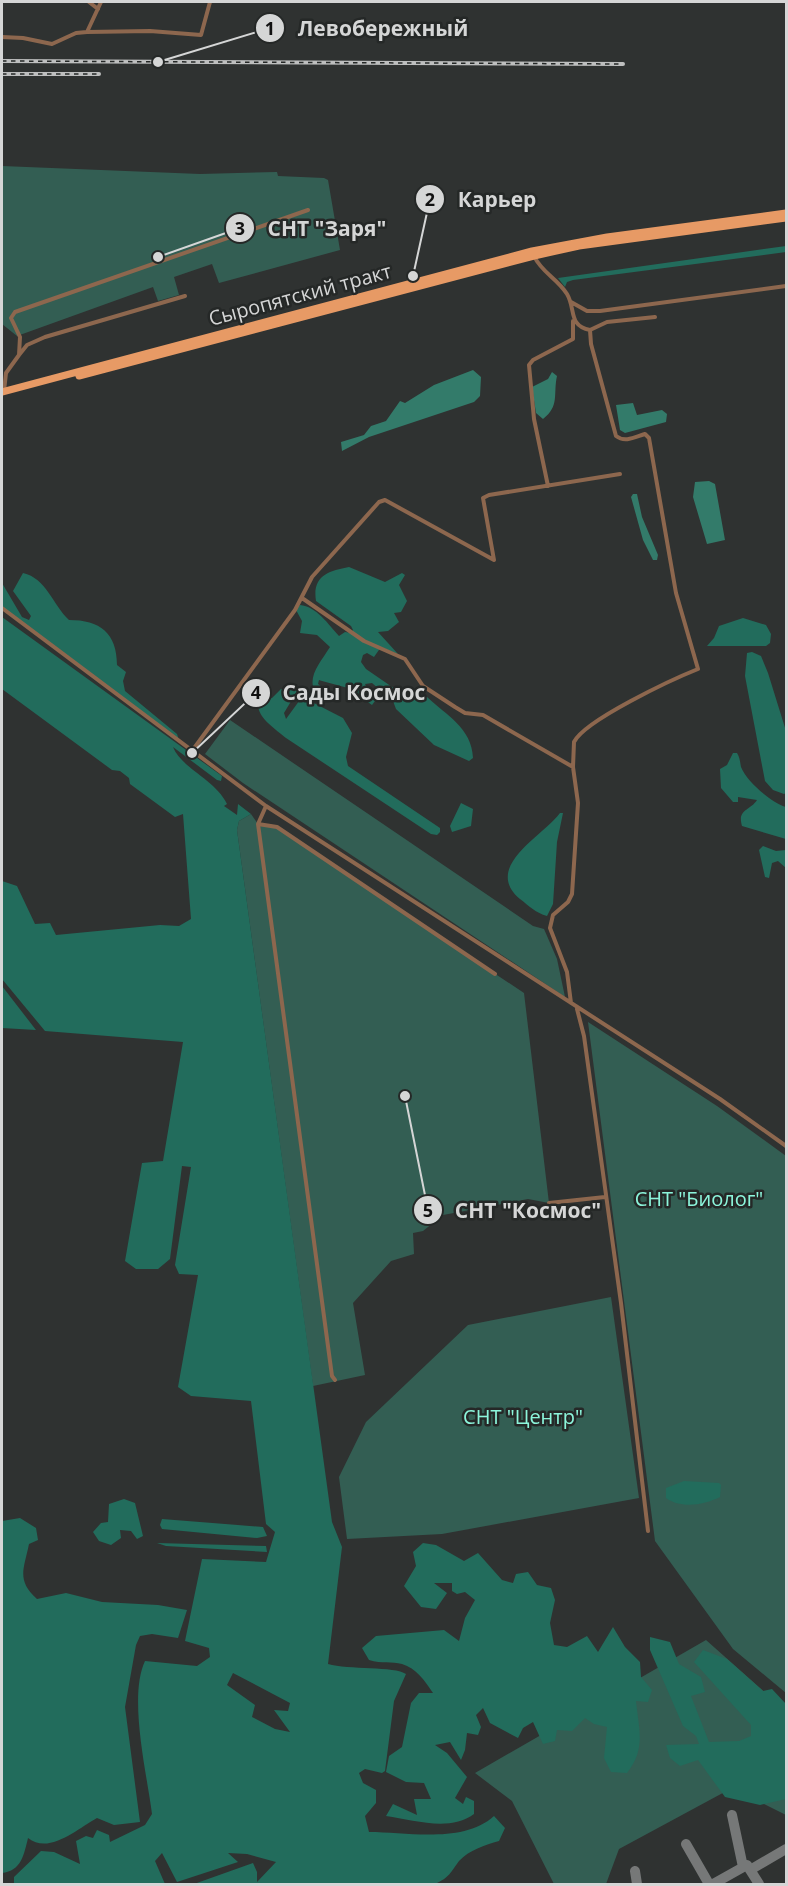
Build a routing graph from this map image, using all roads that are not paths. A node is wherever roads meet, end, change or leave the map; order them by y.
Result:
1 (89, 2) edge
2 (101, 2) edge
3 (210, 2) edge
4 (98, 9) junction
5 (87, 32) junction
6 (2, 37) edge
7 (308, 210) dead end
8 (786, 213) edge
9 (786, 218) edge
10 (534, 256) junction
11 (786, 286) edge
12 (185, 296) dead end
13 (571, 302) junction
14 (655, 317) dead end
15 (573, 321) junction
16 (590, 330) junction
17 (19, 355) junction
18 (2, 393) edge
19 (620, 474) dead end
20 (548, 486) junction
21 (302, 598) junction
22 (2, 608) edge
23 (192, 751) junction
24 (573, 767) junction
25 (266, 806) junction
26 (258, 824) junction
27 (495, 974) dead end
28 (571, 1003) junction
29 (577, 1008) junction
30 (786, 1146) edge
31 (605, 1197) junction
32 (549, 1203) dead end
33 (335, 1380) dead end
34 (648, 1531) dead end

1 - 4 street
2 - 4 street
3 - 5 street
4 - 5 street
5 - 6 street
7 - 17 street
8 - 18 main road, Сыропятский тракт
9 - 10 main road, Сыропятский тракт
10 - 13 street
10 - 18 main road, Сыропятский тракт
11 - 13 street
12 - 17 street
13 - 15 street
14 - 16 street
15 - 16 street
15 - 20 street
16 - 24 street
17 - 18 street
19 - 20 street
20 - 21 street
21 - 23 street
21 - 24 street
22 - 23 street
23 - 25 street
24 - 28 street
25 - 26 street
25 - 28 street
26 - 27 street
26 - 33 street
28 - 29 street
29 - 30 street
29 - 31 street
31 - 32 street
31 - 34 street

